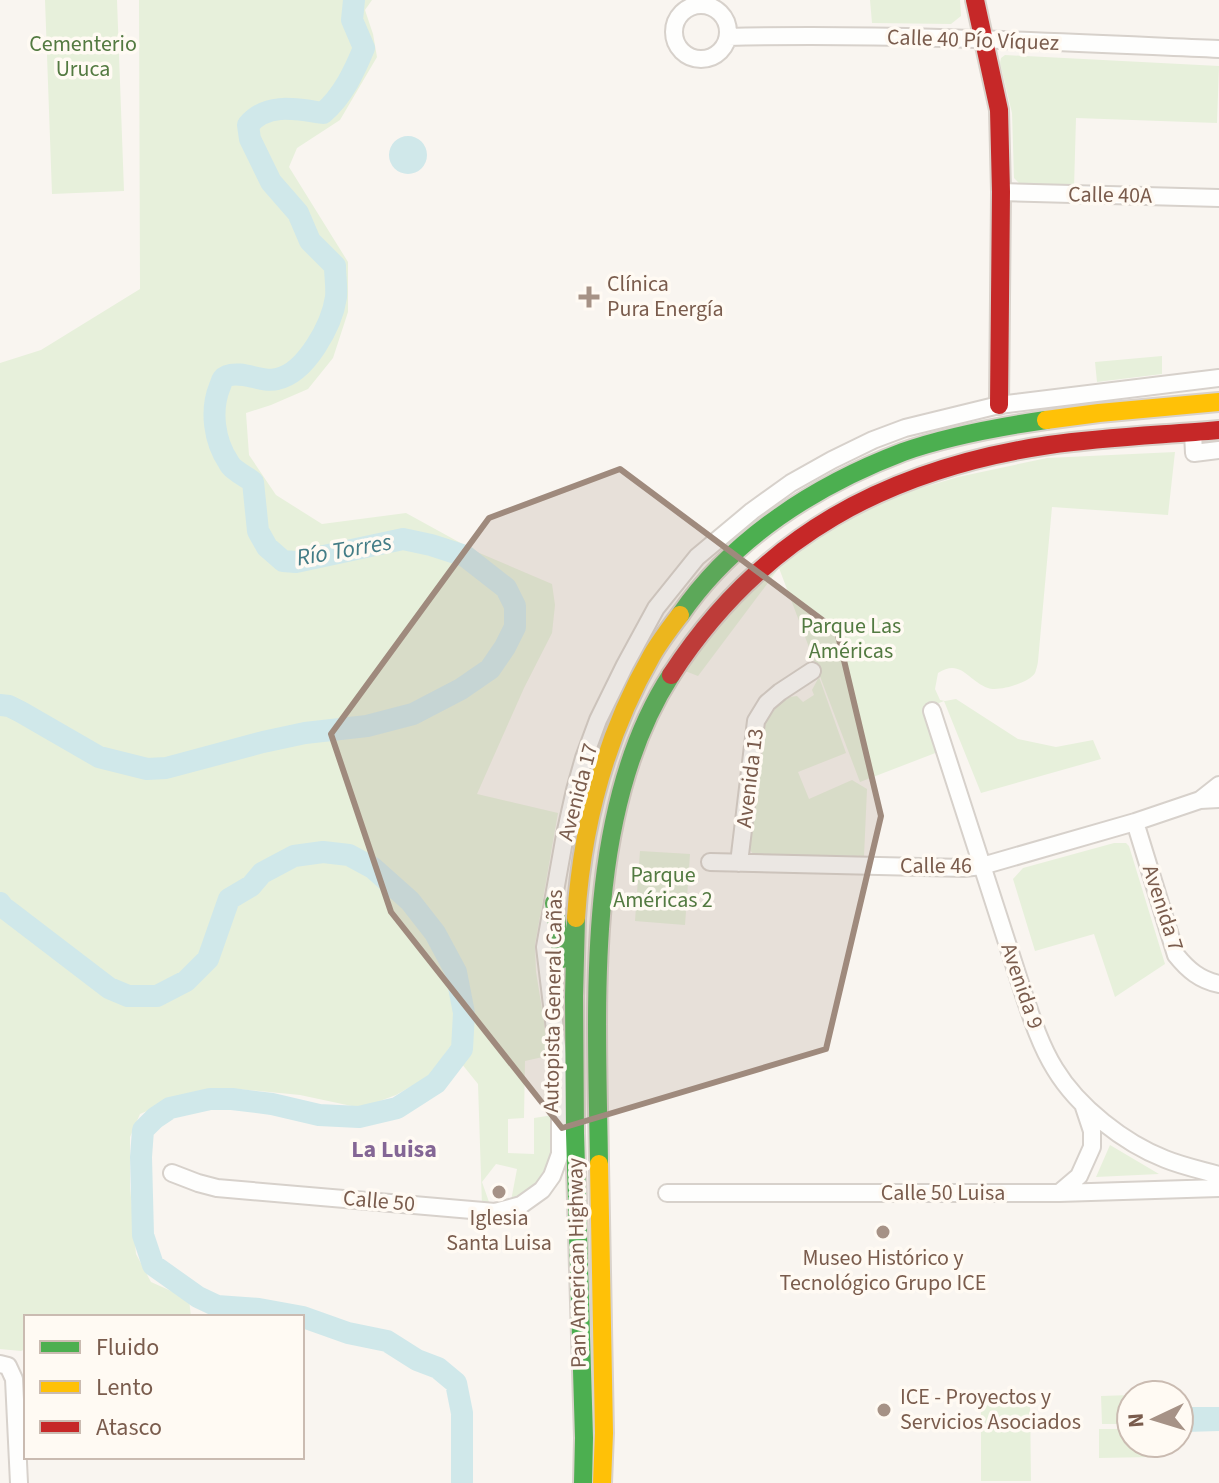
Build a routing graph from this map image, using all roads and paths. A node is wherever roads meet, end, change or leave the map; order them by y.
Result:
1 (975, 0) edge
2 (728, 37) dead end
3 (983, 39) junction
4 (1219, 49) edge
5 (1001, 192) junction
6 (1219, 198) edge
7 (1219, 378) edge
8 (1219, 402) edge
9 (999, 405) junction
10 (1219, 430) edge
11 (1193, 433) junction
12 (1219, 450) edge
13 (812, 671) dead end
14 (932, 711) dead end
15 (1219, 785) edge
16 (1219, 799) edge
17 (1200, 800) junction
18 (1135, 822) junction
19 (710, 862) dead end
20 (739, 863) junction
21 (982, 866) junction
22 (554, 903) junction
23 (1213, 983) edge
24 (574, 1042) junction
25 (1081, 1101) junction
26 (560, 1154) joint
27 (172, 1173) dead end
28 (1219, 1175) edge
29 (1219, 1188) edge
30 (667, 1193) dead end
31 (1059, 1193) junction
32 (4, 1365) edge
33 (0, 1471) edge
34 (18, 1477) edge
35 (583, 1483) edge
36 (602, 1483) edge

1 - 3 main road
2 - 3 street, Calle 40 Pío Víquez
3 - 4 street, Calle 40 Pío Víquez
3 - 5 main road
5 - 6 street, Calle 40A
5 - 9 main road
7 - 9 street, Avenida 17
8 - 24 main road, Autopista General Cañas
9 - 22 street, Avenida 17
10 - 11 main road, Pan American Highway
11 - 12 street
11 - 36 main road, Pan American Highway
13 - 20 street, Avenida 13
14 - 21 street, Avenida 9
15 - 17 street, Calle 46
16 - 17 street, Calle 46
17 - 18 street, Calle 46
18 - 21 street, Calle 46
18 - 23 street, Avenida 7
19 - 20 street, Calle 46
20 - 21 street, Calle 46
21 - 25 street, Avenida 9
22 - 24 main road
22 - 26 street, Avenida 17
24 - 35 main road, Autopista General Cañas
25 - 28 street, Avenida 9
25 - 31 street
26 - 27 street, Calle 50
29 - 31 street, Calle 50 Luisa
30 - 31 street, Calle 50 Luisa
32 - 34 street
33 - 34 street

